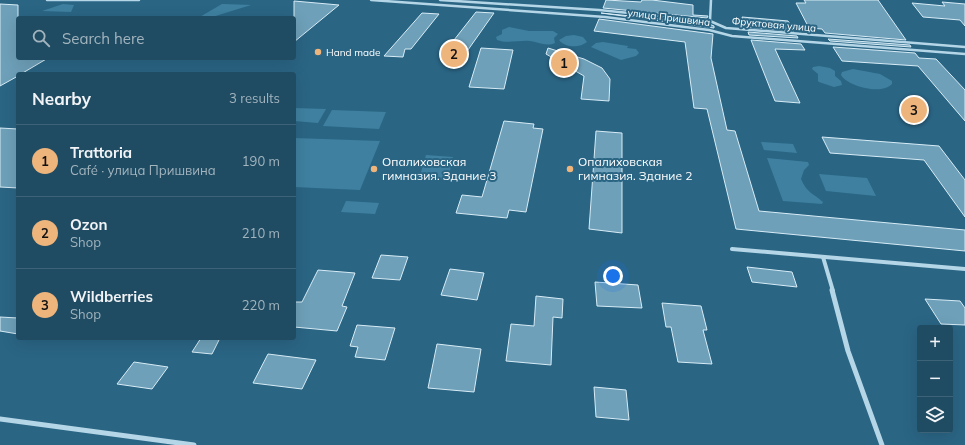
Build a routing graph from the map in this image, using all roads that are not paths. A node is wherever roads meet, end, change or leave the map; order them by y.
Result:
1 (47, 0) edge
2 (139, 0) edge
3 (371, 0) edge
4 (440, 0) edge
5 (711, 0) edge
6 (710, 21) junction
7 (965, 47) edge
8 (965, 54) edge
9 (732, 249) dead end
10 (823, 257) junction
11 (965, 269) edge
12 (0, 419) edge
13 (194, 445) edge
14 (882, 445) edge

1 - 2 street
3 - 8 street, улица Пришвина
4 - 6 street, Фруктовая улица
5 - 6 street
6 - 7 street, Фруктовая улица
9 - 10 street
10 - 11 street
10 - 14 street
12 - 13 street

